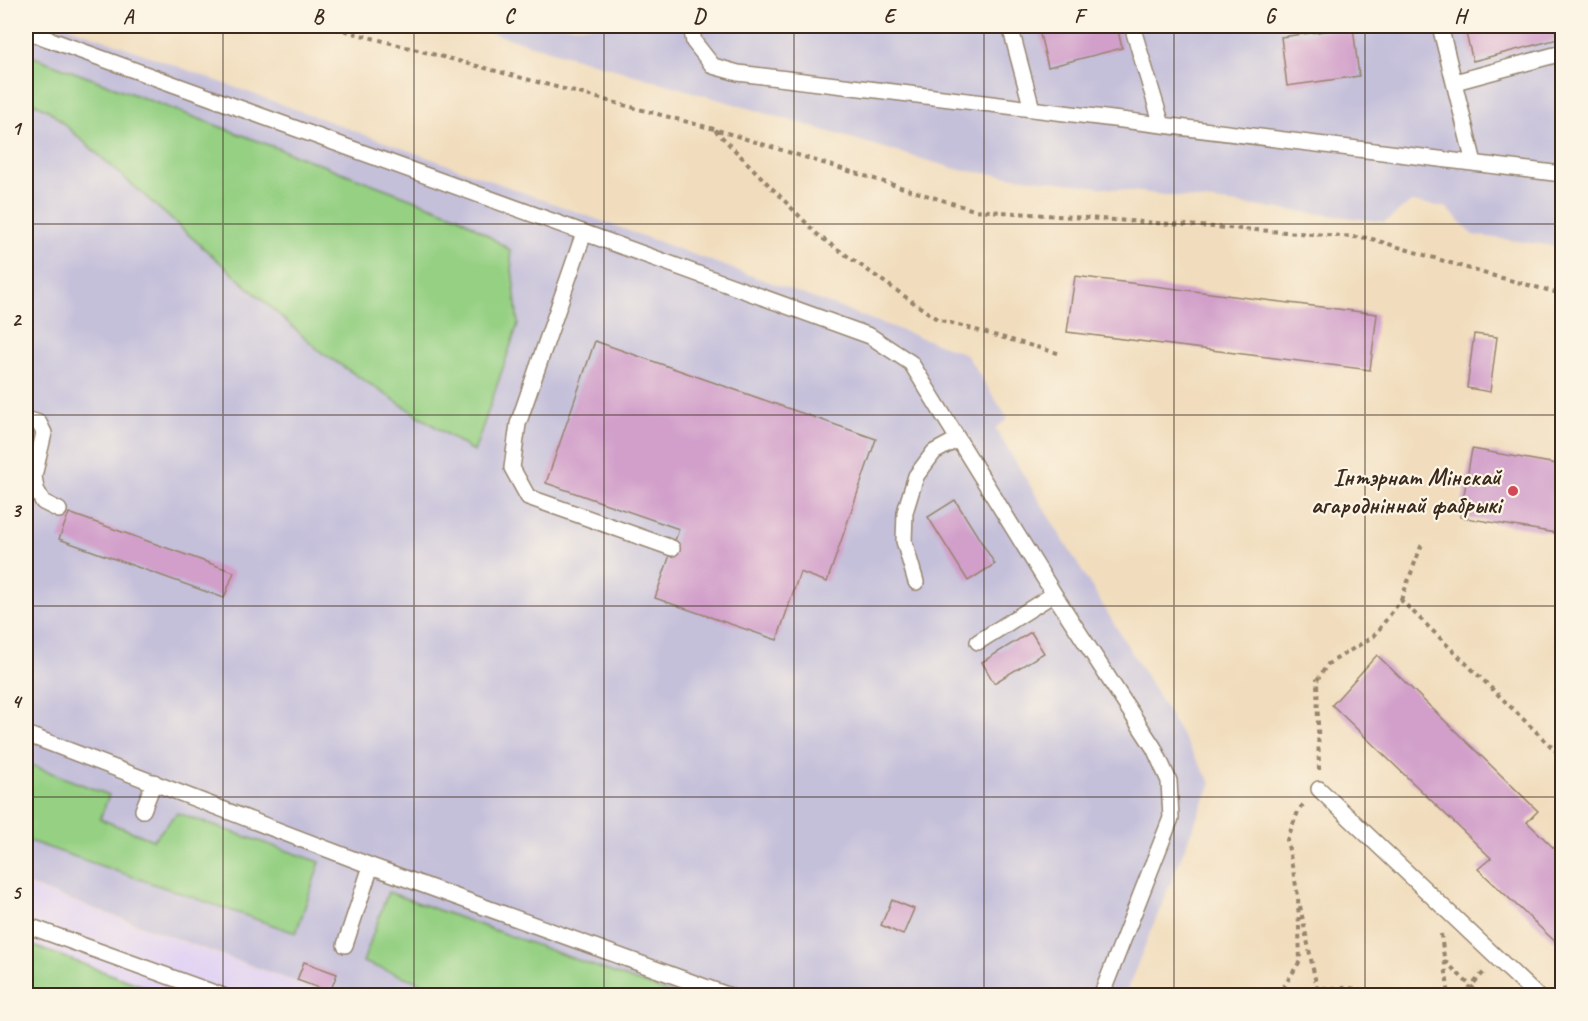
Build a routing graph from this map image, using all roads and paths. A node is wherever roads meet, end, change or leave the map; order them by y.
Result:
1 (327, 26) edge
2 (691, 26) edge
3 (1010, 26) edge
4 (1132, 26) edge
5 (1440, 26) edge
6 (26, 31) edge
7 (1563, 53) edge
8 (1455, 82) junction
9 (1032, 109) junction
10 (1162, 125) junction
11 (714, 129) junction
12 (1474, 163) junction
13 (1563, 174) edge
14 (584, 233) junction
15 (1563, 294) edge
16 (1061, 354) dead end
17 (26, 418) edge
18 (958, 439) junction
19 (60, 510) dead end
20 (1423, 541) dead end
21 (672, 548) dead end
22 (916, 582) dead end
23 (1054, 594) junction
24 (1401, 600) junction
25 (978, 642) dead end
26 (26, 734) edge
27 (1563, 757) edge
28 (154, 782) junction
29 (1319, 789) junction
30 (143, 810) dead end
31 (371, 866) junction
32 (1298, 896) junction
33 (1436, 900) junction
34 (26, 925) edge
35 (345, 945) dead end
36 (1497, 958) junction
37 (1444, 961) junction
38 (1470, 986) junction
39 (1317, 988) junction
40 (223, 996) edge
41 (730, 996) edge
42 (1101, 996) edge
43 (1278, 996) edge
44 (1308, 996) edge
45 (1321, 996) edge
46 (1408, 996) edge
47 (1449, 996) edge
48 (1462, 996) edge
49 (1481, 996) edge
50 (1537, 996) edge

1 - 11 path
2 - 9 lane
3 - 9 lane
4 - 10 lane
5 - 8 lane
6 - 14 lane
7 - 8 lane
8 - 12 lane
9 - 10 lane
10 - 12 lane
11 - 15 path
11 - 16 path
12 - 13 lane
14 - 18 lane
14 - 21 lane
17 - 19 lane
18 - 22 lane
18 - 23 lane
20 - 24 path
23 - 25 lane
23 - 42 lane
24 - 27 path
24 - 29 path
26 - 28 lane
28 - 30 lane
28 - 31 lane
29 - 32 path
29 - 33 lane
31 - 35 lane
31 - 41 lane
32 - 39 path
32 - 43 path
33 - 36 lane
33 - 37 path
34 - 40 lane
36 - 38 path
36 - 50 lane
37 - 38 path
37 - 47 path
38 - 48 path
38 - 49 path
39 - 44 path
39 - 45 path
39 - 46 path

